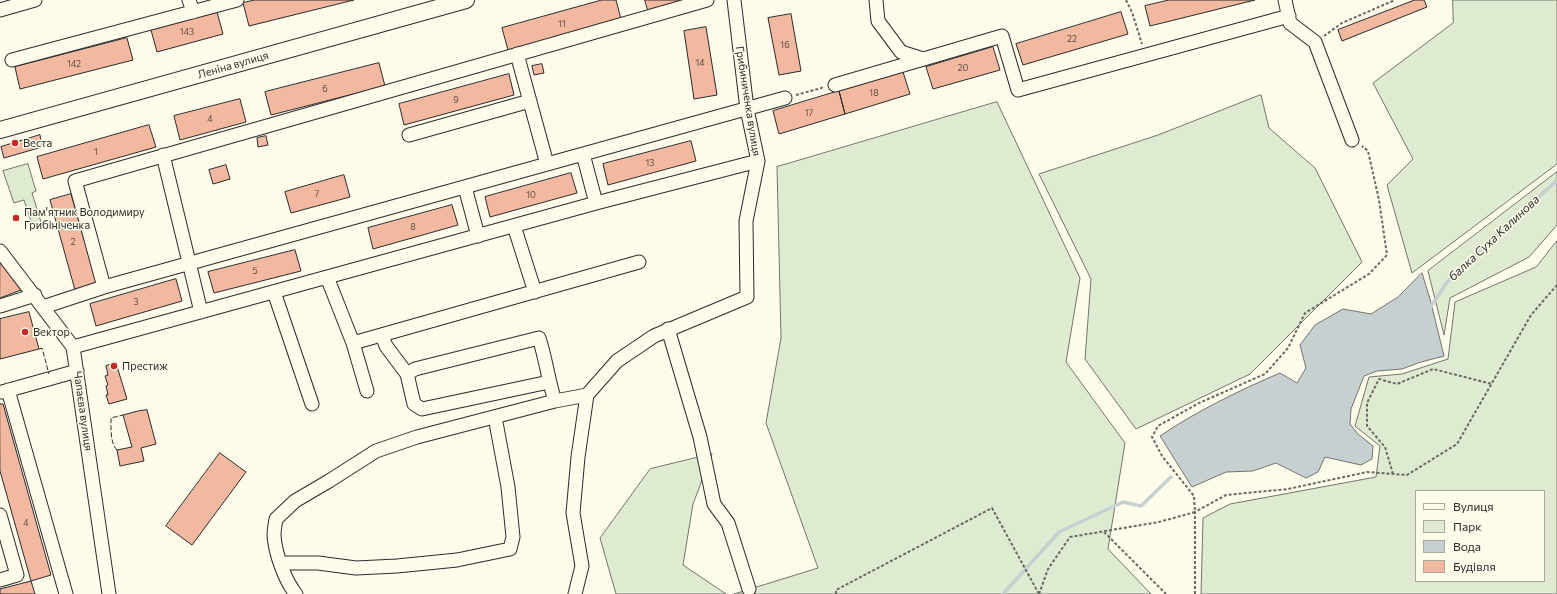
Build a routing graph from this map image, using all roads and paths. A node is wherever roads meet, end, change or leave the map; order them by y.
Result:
1 (35, 0) edge
2 (237, 0) edge
3 (466, 0) edge
4 (707, 0) edge
5 (734, 0) edge
6 (876, 0) edge
7 (1126, 0) edge
8 (1285, 0) edge
9 (1395, 0) edge
10 (191, 6) edge
11 (0, 10) edge
12 (1289, 16) junction
13 (1315, 42) junction
14 (517, 54) junction
15 (1145, 55) junction
16 (923, 59) junction
17 (12, 60) dead end
18 (835, 84) joint
19 (786, 98) joint
20 (530, 101) junction
21 (748, 109) junction
22 (0, 130) edge
23 (409, 134) dead end
24 (1352, 140) joint
25 (583, 154) junction
26 (163, 155) junction
27 (758, 161) junction
28 (547, 164) junction
29 (465, 187) junction
30 (596, 203) junction
31 (514, 226) junction
32 (478, 236) junction
33 (0, 251) edge
34 (640, 262) dead end
35 (189, 264) junction
36 (327, 277) junction
37 (1557, 285) edge
38 (104, 287) junction
39 (274, 292) junction
40 (535, 292) junction
41 (35, 295) junction
42 (0, 306) edge
43 (43, 307) junction
44 (201, 312) junction
45 (668, 330) junction
46 (382, 335) junction
47 (353, 343) junction
48 (73, 347) junction
49 (77, 371) junction
50 (407, 374) junction
51 (549, 382) junction
52 (1492, 384) junction
53 (4, 391) edge
54 (367, 391) dead end
55 (588, 395) junction
56 (555, 401) junction
57 (312, 404) dead end
58 (496, 417) junction
59 (1393, 474) junction
60 (1195, 512) junction
61 (0, 515) edge
62 (1104, 532) junction
63 (281, 564) junction
64 (0, 580) edge
65 (749, 589) dead end
66 (66, 594) edge
67 (109, 594) edge
68 (296, 594) edge
69 (575, 594) edge
70 (836, 594) edge
71 (1039, 594) edge
72 (1166, 594) edge
73 (1195, 594) edge

1 - 11 street
2 - 10 street
3 - 22 main road, Леніна вулиця
4 - 14 street
5 - 21 street, Грибиниченка вулиця
6 - 16 street
7 - 15 path
8 - 12 street
9 - 13 path
10 - 17 street
12 - 13 street
12 - 15 street
13 - 24 street
14 - 20 street
14 - 26 street
15 - 16 street
16 - 18 street
18 - 19 path
19 - 21 street
20 - 23 street
20 - 28 street
21 - 25 street
21 - 27 street, Грибиниченка вулиця
24 - 60 path
25 - 28 street
25 - 30 street
26 - 35 street
26 - 38 street
27 - 30 street
27 - 45 street, Грибиниченка вулиця
28 - 29 street
29 - 32 street
29 - 35 street
30 - 31 street
31 - 32 street
31 - 40 street
32 - 36 street
33 - 41 street, Чапаєва вулиця
34 - 40 street
35 - 38 street
35 - 44 street
36 - 39 street
36 - 47 street
37 - 52 path
38 - 43 street
39 - 44 street
39 - 57 street
40 - 46 street
41 - 42 street
41 - 43 street, Чапаєва вулиця
43 - 48 street, Чапаєва вулиця
44 - 48 street
45 - 55 street
45 - 65 street
46 - 47 street
46 - 50 street
47 - 54 street
48 - 49 street, Чапаєва вулиця
49 - 53 street
49 - 67 street, Чапаєва вулиця
50 - 51 street
50 - 51 street
51 - 56 street
52 - 59 path
52 - 59 path
53 - 66 street
55 - 56 street
55 - 69 street
56 - 58 street
58 - 63 street
58 - 63 street
59 - 60 path
60 - 62 path
60 - 73 path
61 - 64 street
62 - 71 path
62 - 72 path
63 - 68 street
70 - 71 path

